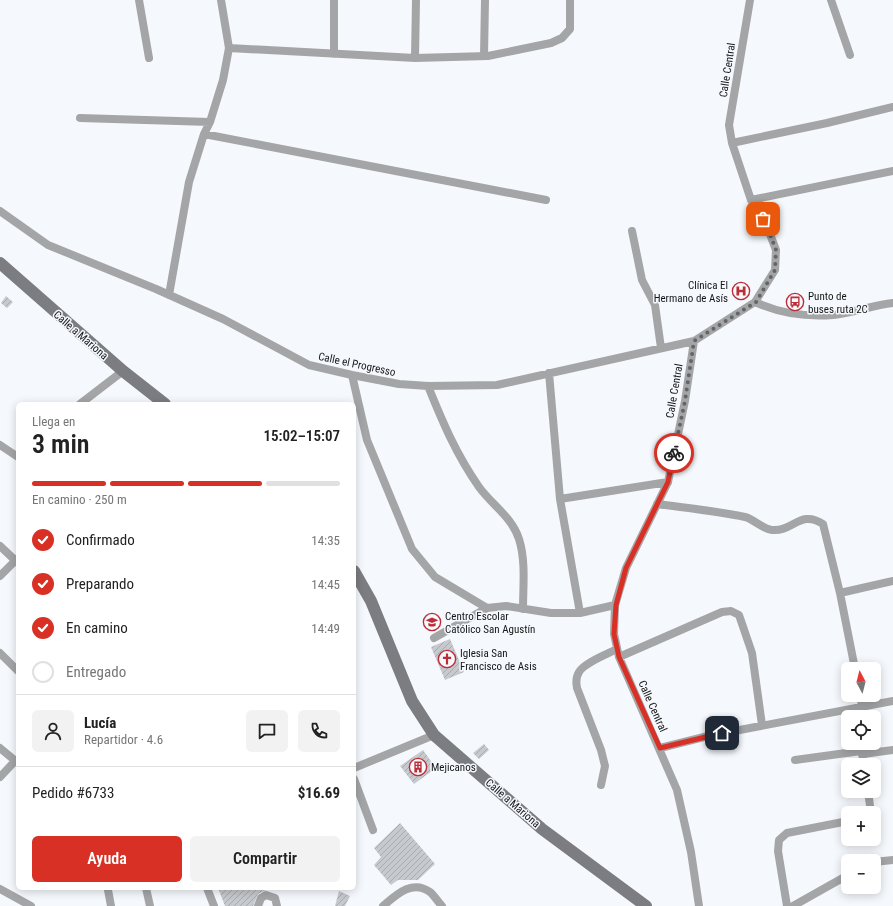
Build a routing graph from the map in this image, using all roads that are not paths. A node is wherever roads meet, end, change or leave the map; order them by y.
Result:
1 (139, 0) edge
2 (221, 0) edge
3 (334, 0) edge
4 (416, 0) edge
5 (485, 0) edge
6 (570, 0) edge
7 (750, 0) edge
8 (831, 0) edge
9 (229, 48) junction
10 (334, 54) junction
11 (850, 55) dead end
12 (484, 56) junction
13 (149, 58) dead end
14 (415, 58) junction
15 (893, 107) edge
16 (80, 118) dead end
17 (210, 122) junction
18 (204, 134) junction
19 (732, 143) junction
20 (893, 171) edge
21 (546, 200) dead end
22 (751, 200) junction
23 (0, 211) edge
24 (632, 231) dead end
25 (1, 265) edge
26 (170, 295) junction
27 (756, 302) junction
28 (893, 303) edge
29 (694, 341) junction
30 (660, 348) junction
31 (123, 371) junction
32 (549, 373) junction
33 (352, 375) junction
34 (428, 386) junction
35 (83, 402) edge
36 (162, 402) edge
37 (0, 445) edge
38 (16, 456) edge
39 (668, 482) junction
40 (560, 499) junction
41 (657, 504) junction
42 (0, 546) edge
43 (16, 560) edge
44 (16, 562) edge
45 (356, 575) edge
46 (0, 576) edge
47 (893, 581) edge
48 (840, 593) junction
49 (616, 605) junction
50 (487, 608) junction
51 (523, 609) junction
52 (580, 613) junction
53 (434, 638) dead end
54 (617, 649) junction
55 (0, 653) edge
56 (619, 657) junction
57 (854, 662) edge
58 (16, 669) edge
59 (893, 701) edge
60 (861, 702) edge
61 (862, 706) junction
62 (762, 725) junction
63 (434, 735) junction
64 (0, 748) edge
65 (660, 748) junction
66 (893, 750) edge
67 (863, 754) junction
68 (864, 758) edge
69 (795, 760) dead end
70 (16, 762) edge
71 (356, 767) edge
72 (0, 777) edge
73 (356, 784) edge
74 (600, 785) dead end
75 (841, 822) edge
76 (373, 830) dead end
77 (893, 860) edge
78 (881, 861) edge
79 (841, 878) edge
80 (0, 889) edge
81 (108, 890) dead end
82 (146, 890) edge
83 (208, 890) edge
84 (788, 905) edge
85 (31, 906) edge
86 (111, 906) edge
87 (150, 906) edge
88 (214, 906) edge
89 (258, 906) edge
90 (277, 906) edge
91 (383, 906) edge
92 (442, 906) edge
93 (646, 906) edge
94 (699, 906) edge
95 (778, 906) edge

1 - 13 street
2 - 9 street
3 - 10 street
4 - 14 street
5 - 12 street
6 - 12 street
7 - 19 street, Calle Central
8 - 11 street
9 - 10 street
9 - 17 street
10 - 14 street
12 - 14 street
15 - 19 street
16 - 17 street
17 - 18 street
18 - 21 street
18 - 26 street
19 - 22 street, Calle Central
20 - 22 street
22 - 27 street, Calle Central
23 - 26 street, Calle el Progresso
24 - 30 street
25 - 31 main road, Calle a Mariona
26 - 33 street, Calle el Progresso
27 - 28 street
27 - 29 street, Calle Central
29 - 30 street, Calle el Progresso
29 - 39 street, Calle Central
30 - 32 street, Calle el Progresso
31 - 35 street
31 - 36 main road, Calle a Mariona
32 - 34 street, Calle el Progresso
32 - 40 street
33 - 34 street, Calle el Progresso
33 - 50 street
34 - 51 street
37 - 38 street
39 - 40 street
39 - 41 street, Calle Central
40 - 52 street
41 - 48 street
41 - 49 street, Calle Central
42 - 43 street
44 - 46 street
45 - 63 main road, Calle a Mariona
47 - 48 street
48 - 57 street
49 - 52 street
49 - 54 street, Calle Central
50 - 51 street
50 - 53 street
51 - 52 street
54 - 56 street, Calle Central
54 - 74 street
55 - 58 street
56 - 62 street
56 - 65 street, Calle Central
59 - 61 street
60 - 61 street
61 - 62 street
62 - 65 street
63 - 71 street
63 - 93 main road, Calle a Mariona
64 - 70 street
65 - 94 street, Calle Central
66 - 67 street
67 - 68 street
67 - 69 street
70 - 72 street
73 - 76 street
75 - 84 street
77 - 78 street
79 - 84 street
80 - 85 street
81 - 86 street
82 - 87 street
83 - 88 street
84 - 95 street
89 - 90 street
91 - 92 street

